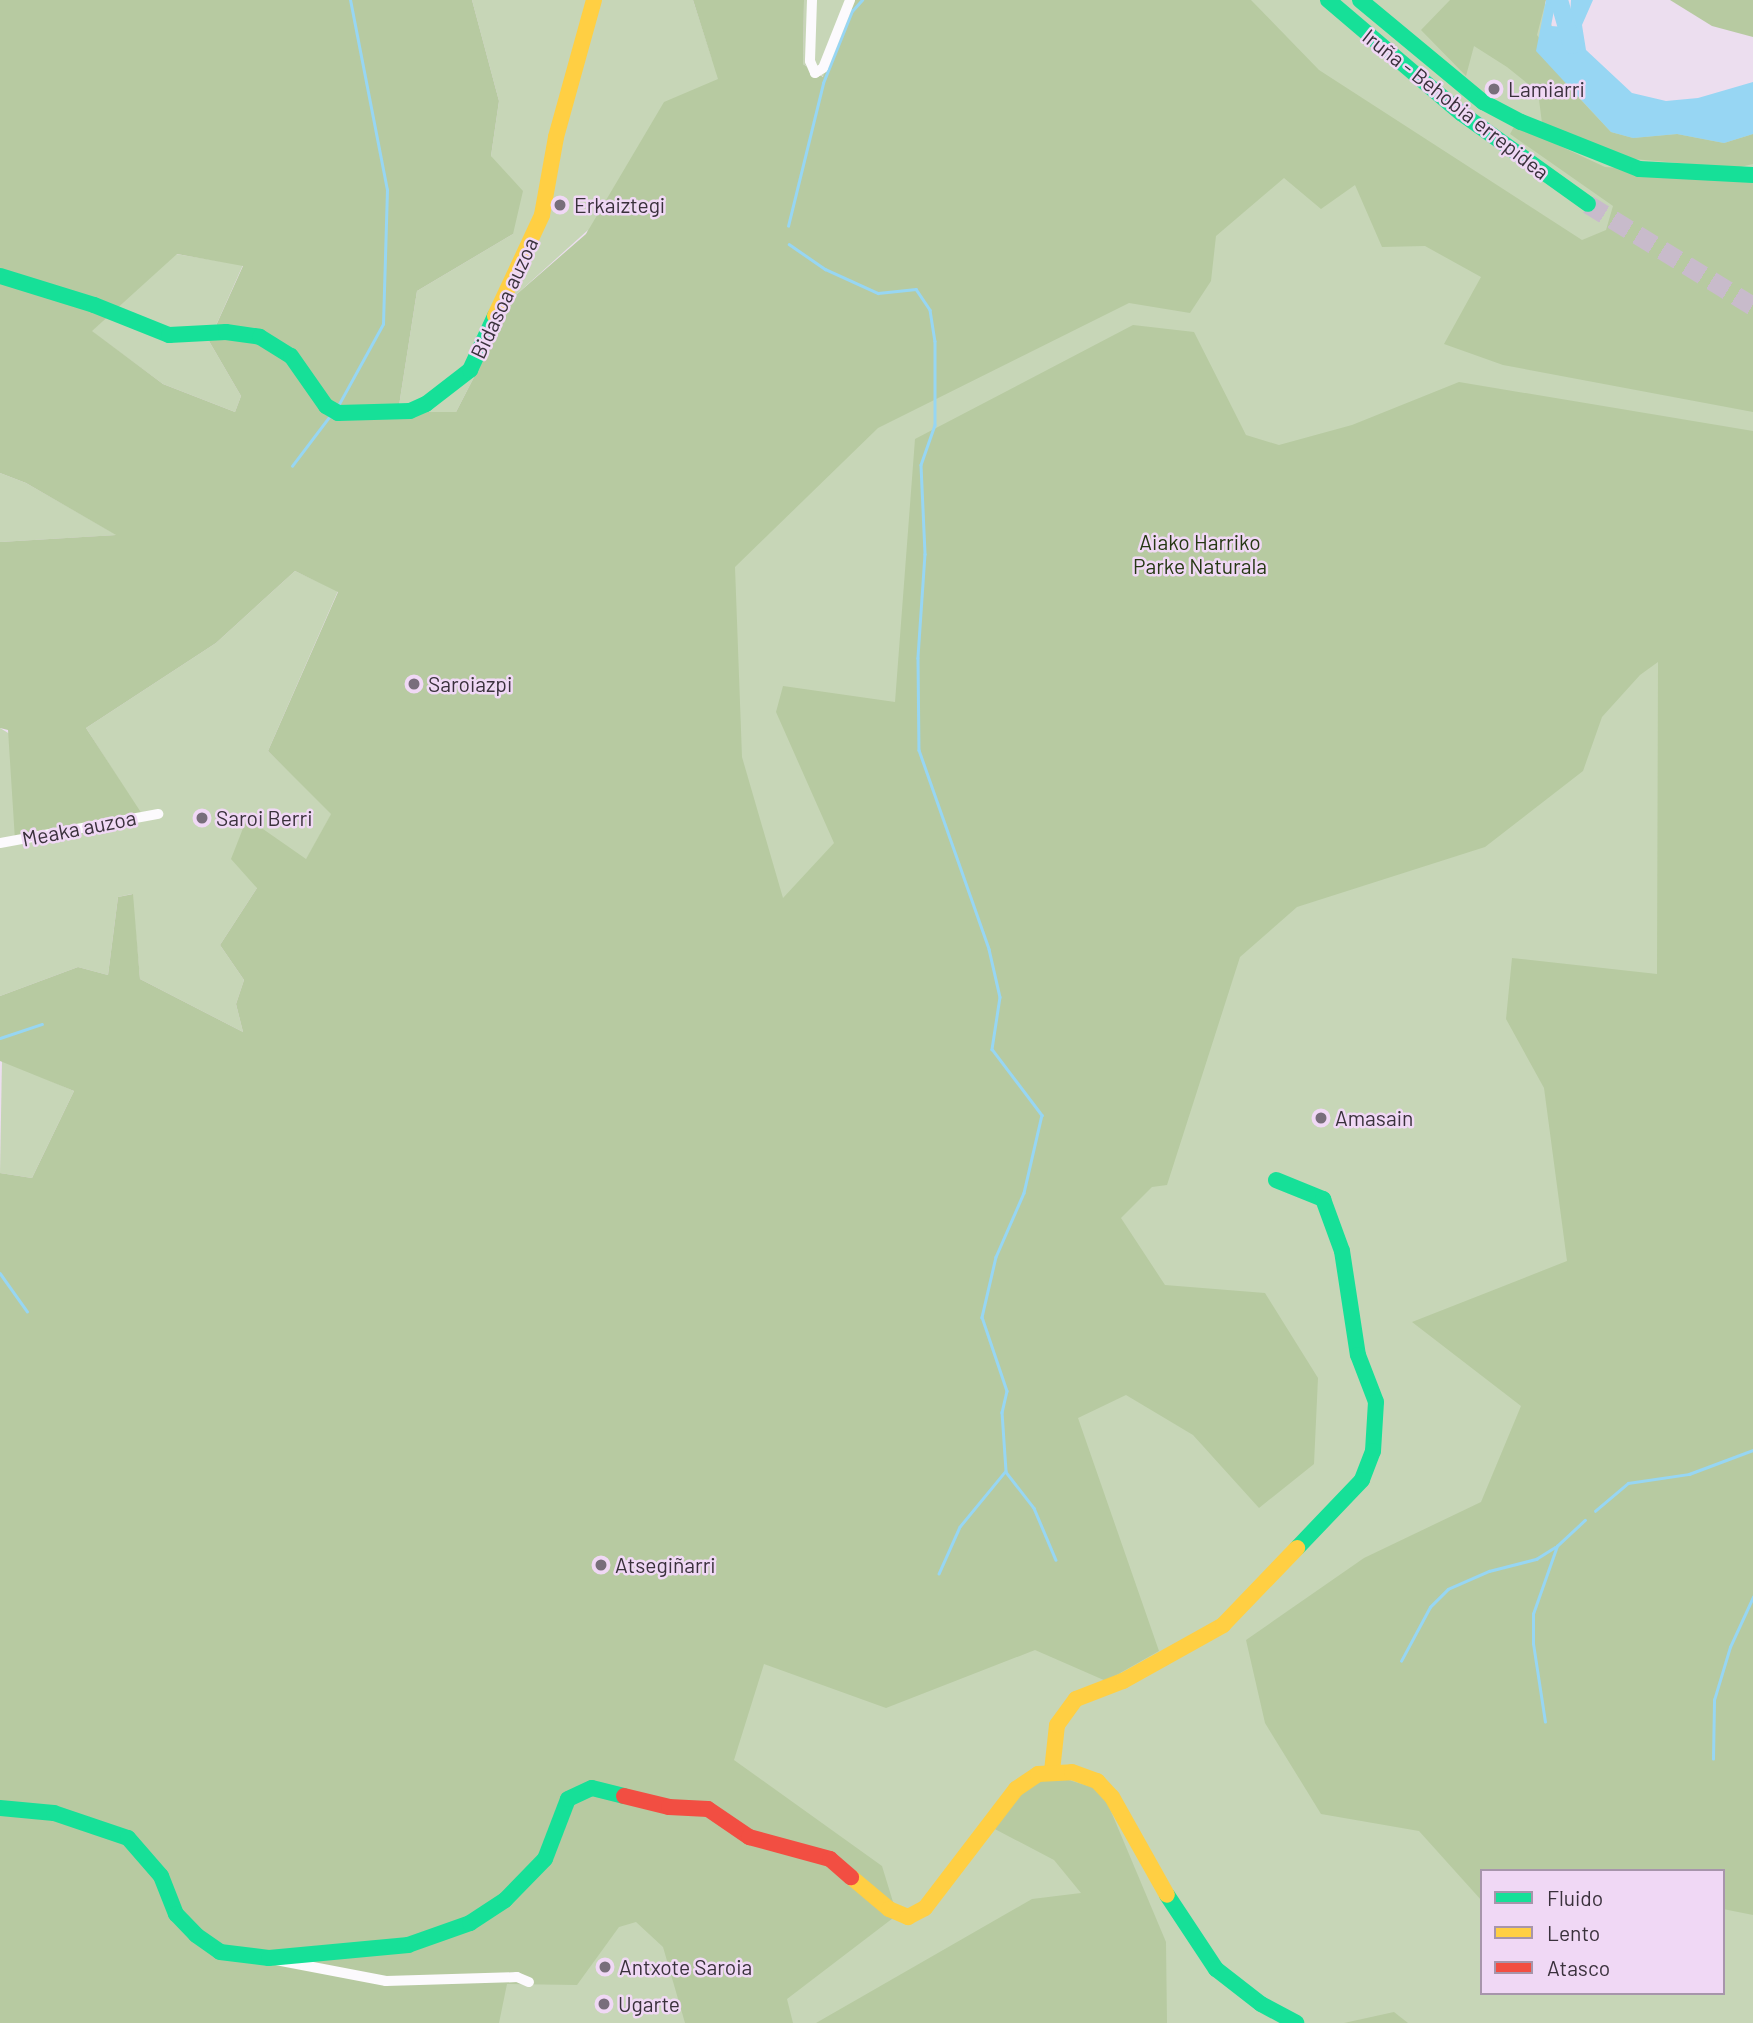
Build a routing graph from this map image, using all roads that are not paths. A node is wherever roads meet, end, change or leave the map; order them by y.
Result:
1 (594, 0) edge
2 (812, 0) edge
3 (850, 0) edge
4 (1328, 0) edge
5 (1360, 0) edge
6 (1753, 175) edge
7 (1588, 204) tunnel mouth
8 (0, 276) edge
9 (158, 814) dead end
10 (0, 844) edge
11 (1276, 1180) dead end
12 (1052, 1771) junction
13 (0, 1808) edge
14 (269, 1958) junction
15 (529, 1982) dead end
16 (1296, 2023) edge

1 - 8 main road, Bidasoa auzoa
2 - 3 street
4 - 7 main road, Iruña - Behobia errepidea
5 - 6 main road
9 - 10 street, Meaka auzoa
11 - 12 main road
12 - 14 main road
12 - 16 main road
13 - 14 main road
14 - 15 street

